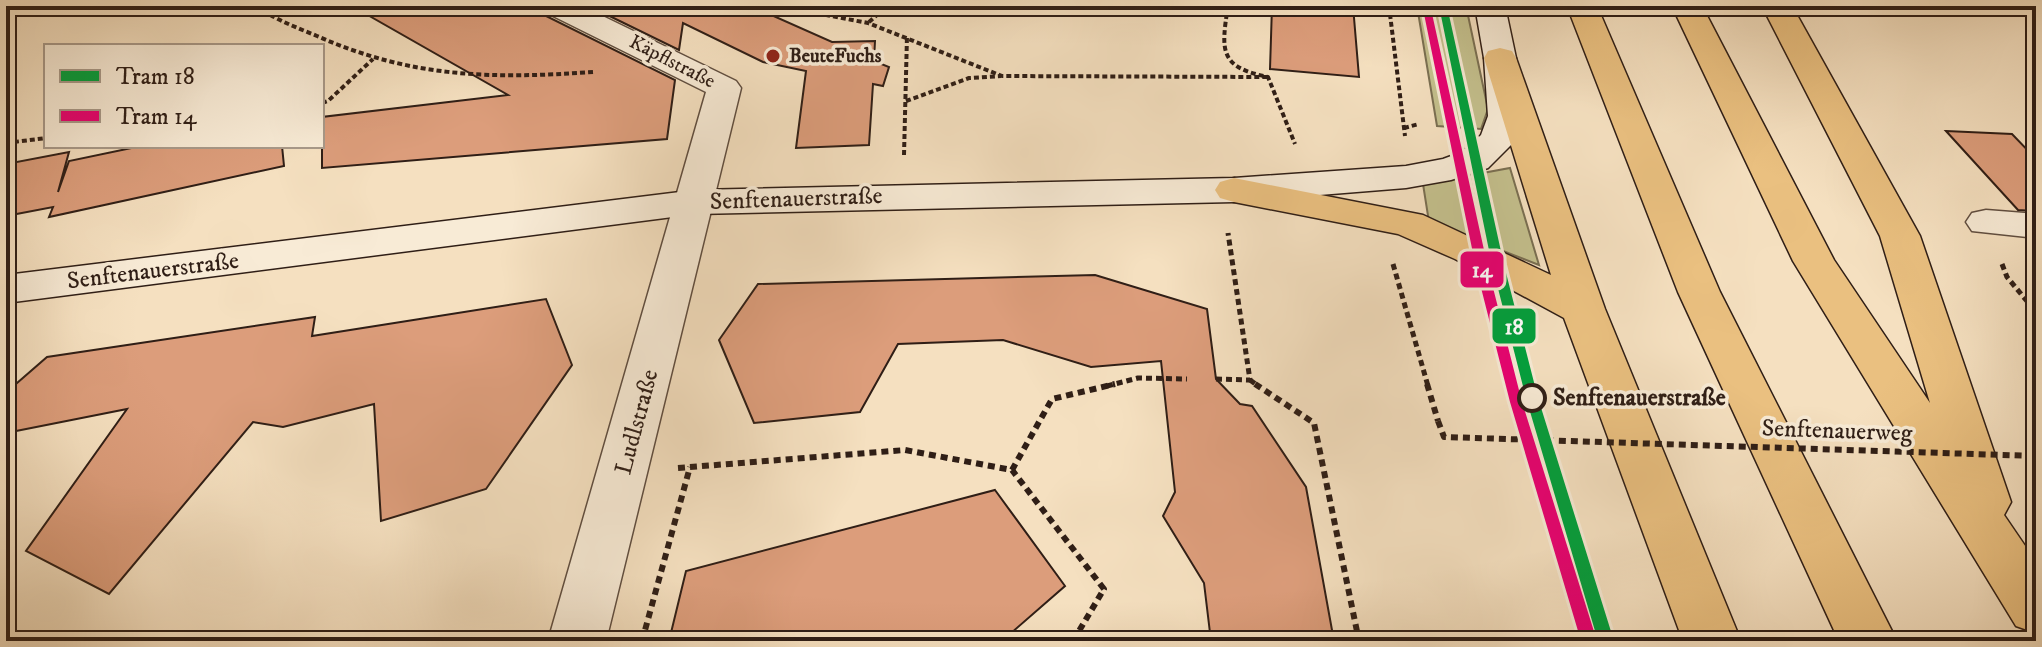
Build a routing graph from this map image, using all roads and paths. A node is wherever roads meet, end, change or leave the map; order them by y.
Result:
1 (558, 6) edge
2 (778, 6) edge
3 (887, 6) edge
4 (1228, 6) edge
5 (1389, 6) edge
6 (1490, 6) edge
7 (1582, 6) edge
8 (1687, 6) edge
9 (1777, 6) edge
10 (261, 7) edge
11 (868, 23) junction
12 (907, 36) junction
13 (1500, 58) junction
14 (373, 59) junction
15 (599, 71) dead end
16 (1002, 76) junction
17 (1268, 77) junction
18 (906, 101) junction
19 (324, 102) edge
20 (1419, 124) dead end
21 (1404, 128) junction
22 (44, 138) edge
23 (6, 143) edge
24 (1405, 146) dead end
25 (1299, 156) dead end
26 (904, 158) dead end
27 (1234, 190) junction
28 (696, 202) junction
29 (1986, 222) dead end
30 (2036, 226) edge
31 (1227, 230) dead end
32 (1390, 254) dead end
33 (2007, 277) dead end
34 (6, 289) edge
35 (1583, 309) junction
36 (2036, 312) edge
37 (1187, 379) dead end
38 (1216, 379) dead end
39 (1250, 380) junction
40 (2036, 456) edge
41 (690, 467) junction
42 (1012, 470) junction
43 (623, 473) junction
44 (2004, 561) junction
45 (2036, 609) edge
46 (577, 641) edge
47 (642, 641) edge
48 (1073, 641) edge
49 (1359, 641) edge
50 (1712, 641) edge
51 (1868, 641) edge

1 - 28 street, Käpflstraße
2 - 11 path
3 - 11 path
4 - 17 path
5 - 21 path
6 - 13 street, Senftenauerstraße
7 - 51 highway
8 - 44 highway
9 - 44 highway
10 - 14 path
11 - 12 path
12 - 16 path
12 - 18 path
13 - 27 street, Senftenauerstraße
13 - 35 highway
14 - 15 path
14 - 19 path
16 - 17 path
16 - 18 path
17 - 25 path
18 - 26 path
20 - 21 path
21 - 24 path
22 - 23 path
27 - 28 street, Senftenauerstraße
27 - 35 highway
28 - 34 street, Senftenauerstraße
28 - 43 street, Ludlstraße
29 - 30 street
31 - 39 path
32 - 40 path, Senftenauerweg, bridge
33 - 36 path
35 - 50 highway
37 - 42 path
38 - 39 path
39 - 49 path
41 - 42 path
41 - 43 path
41 - 47 path
42 - 48 path
43 - 46 street, Ludlstraße
44 - 45 highway

